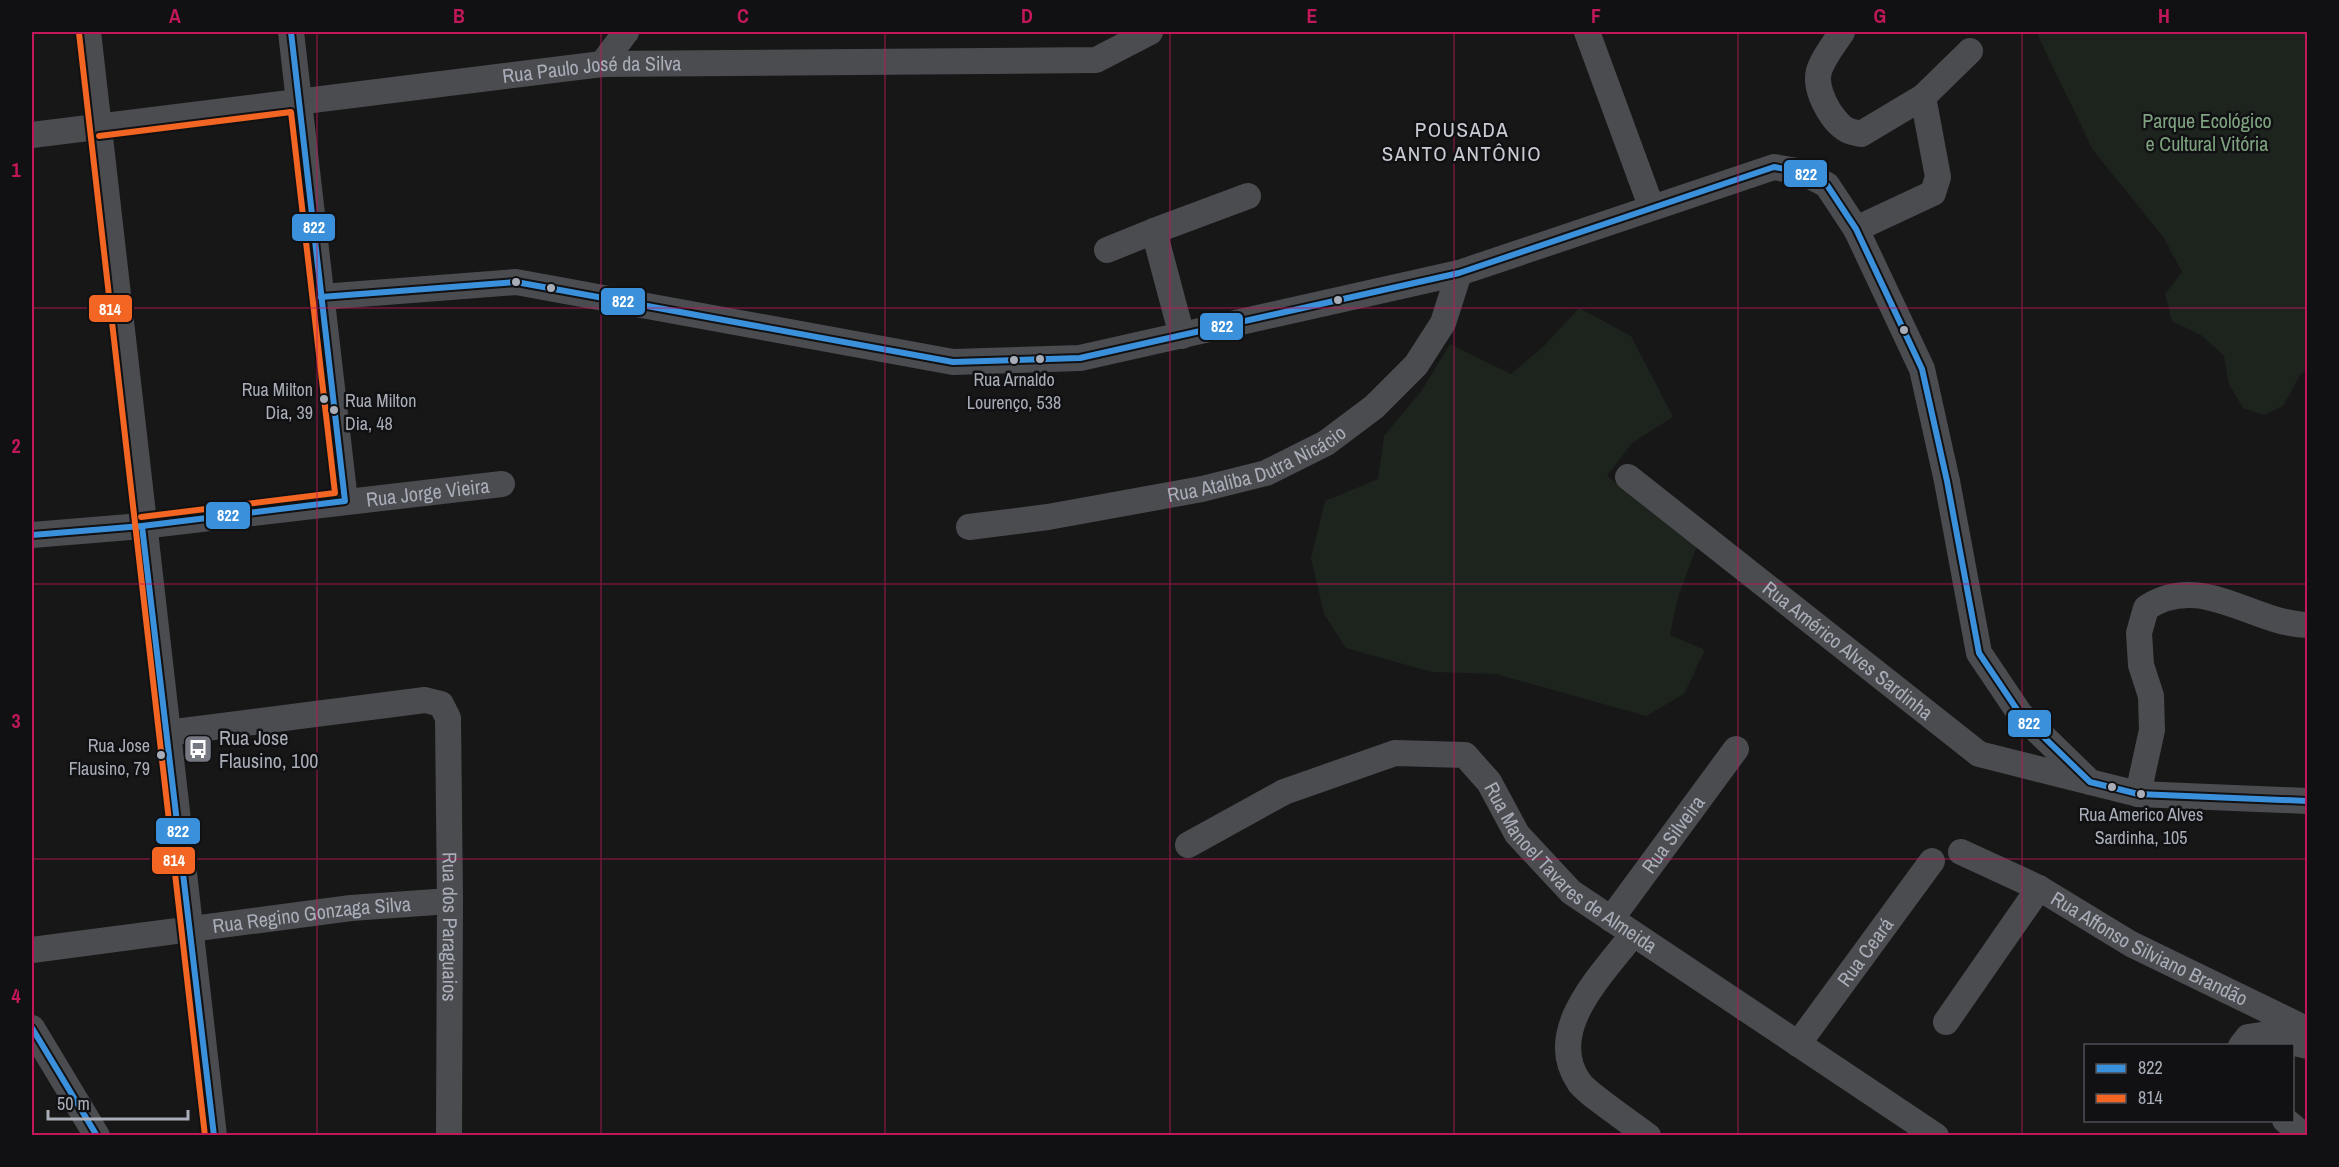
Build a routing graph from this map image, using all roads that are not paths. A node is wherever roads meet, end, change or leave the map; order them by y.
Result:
1 (88, 32) edge
2 (291, 32) edge
3 (626, 32) edge
4 (1150, 32) edge
5 (1587, 32) edge
6 (1842, 32) edge
7 (1970, 51) dead end
8 (602, 64) junction
9 (1923, 98) junction
10 (299, 102) junction
11 (98, 127) junction
12 (32, 135) edge
13 (1248, 196) dead end
14 (1652, 206) junction
15 (1856, 229) junction
16 (1154, 231) junction
17 (1107, 250) dead end
18 (1460, 273) junction
19 (321, 297) junction
20 (1182, 336) junction
21 (1628, 477) dead end
22 (502, 484) dead end
23 (345, 501) junction
24 (142, 526) junction
25 (969, 527) dead end
26 (32, 535) edge
27 (2307, 625) edge
28 (167, 733) junction
29 (1736, 749) dead end
30 (2090, 782) junction
31 (2138, 794) junction
32 (2307, 801) edge
33 (1188, 846) dead end
34 (1961, 852) dead end
35 (1932, 861) dead end
36 (2039, 888) junction
37 (450, 901) junction
38 (1611, 919) junction
39 (192, 928) junction
40 (1633, 934) junction
41 (32, 950) edge
42 (1946, 1022) dead end
43 (32, 1028) edge
44 (2307, 1030) edge
45 (1798, 1044) junction
46 (2243, 1044) edge
47 (2307, 1046) edge
48 (2287, 1122) edge
49 (97, 1136) edge
50 (214, 1136) edge
51 (449, 1136) edge
52 (1648, 1136) edge
53 (1936, 1136) edge
54 (2304, 1136) edge

1 - 11 street
2 - 10 street
3 - 8 street
4 - 8 street, Rua Paulo José da Silva
5 - 14 street
6 - 9 street
7 - 9 street
8 - 10 street, Rua Paulo José da Silva
9 - 15 street
10 - 11 street, Rua Paulo José da Silva
10 - 19 street
11 - 12 street, Rua Paulo José da Silva
11 - 24 street
13 - 16 street
14 - 15 street
14 - 18 street
15 - 30 street
16 - 17 street
16 - 20 street
18 - 20 street
18 - 25 street, Rua Ataliba Dutra Nicácio
19 - 20 street
19 - 23 street
21 - 30 street, Rua Américo Alves Sardinha
22 - 23 street, Rua Jorge Vieira
23 - 24 street, Rua Jorge Vieira
24 - 26 street, Rua Jorge Vieira
24 - 28 street
27 - 31 street
28 - 37 street, Rua dos Paraguaios
28 - 39 street
29 - 38 street, Rua Silveira
30 - 31 street, Rua Américo Alves Sardinha
31 - 32 street
33 - 38 street, Rua Manoel Tavares de Almeida
34 - 36 street, Rua Affonso Silviano Brandão
35 - 45 street, Rua Ceará
36 - 42 street
36 - 44 street, Rua Affonso Silviano Brandão
37 - 39 street, Rua Regino Gonzaga Silva
37 - 51 street, Rua dos Paraguaios
38 - 40 street, Rua Manoel Tavares de Almeida
39 - 41 street, Rua Regino Gonzaga Silva
39 - 50 street
40 - 45 street, Rua Manoel Tavares de Almeida
40 - 52 street
43 - 49 street
45 - 53 street, Rua Manoel Tavares de Almeida
46 - 47 street
48 - 54 street

